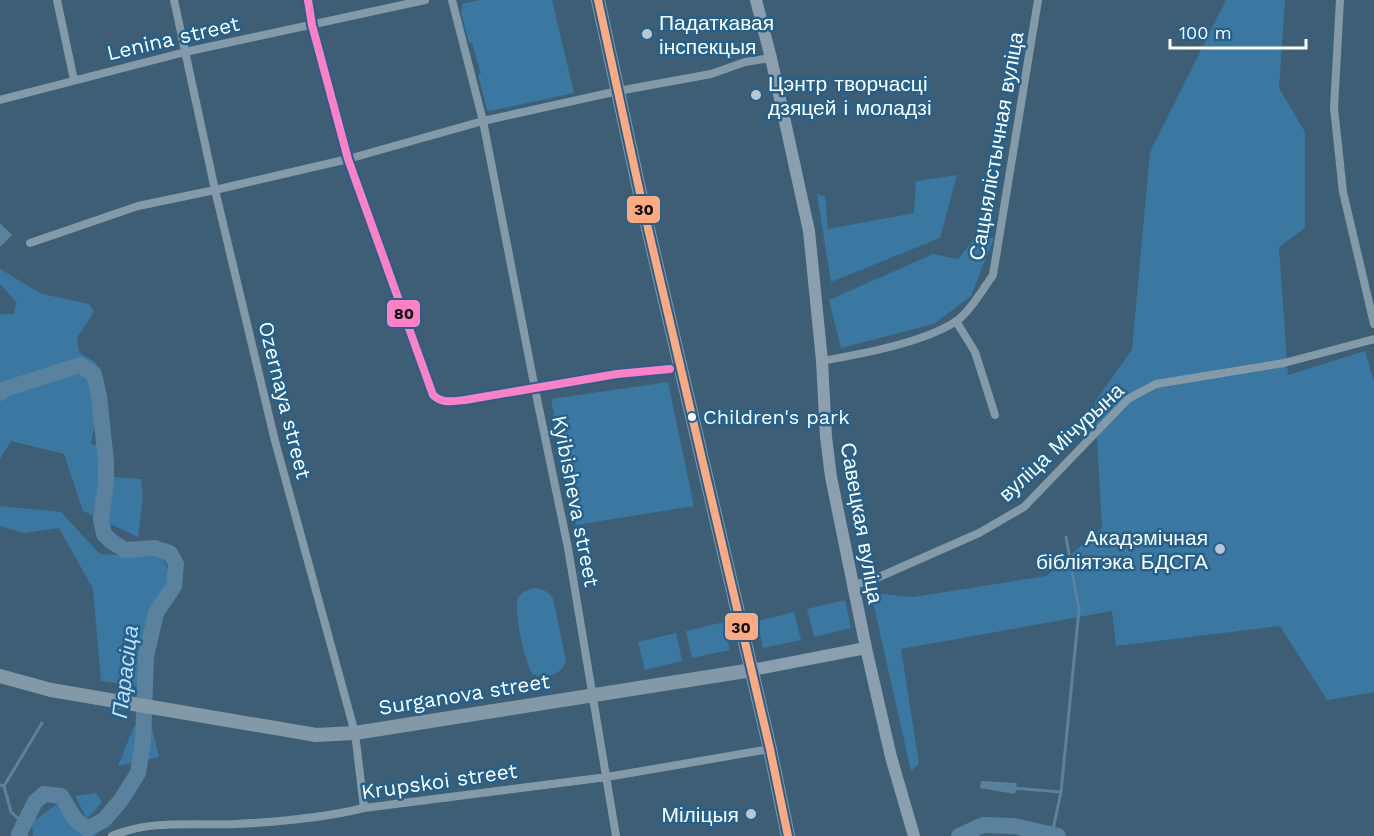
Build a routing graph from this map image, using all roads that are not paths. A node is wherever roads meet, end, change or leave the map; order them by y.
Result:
1 (57, 0) edge
2 (174, 0) edge
3 (308, 0) edge
4 (425, 0) edge
5 (452, 0) edge
6 (598, 0) edge
7 (756, 0) edge
8 (1038, 0) edge
9 (1340, 0) edge
10 (312, 25) junction
11 (185, 52) junction
12 (771, 58) junction
13 (75, 80) junction
14 (618, 91) junction
15 (0, 100) edge
16 (483, 121) junction
17 (348, 159) junction
18 (215, 190) junction
19 (30, 243) dead end
20 (956, 321) junction
21 (1374, 324) edge
22 (1374, 339) edge
23 (822, 361) junction
24 (669, 369) dead end
25 (535, 389) junction
26 (995, 416) dead end
27 (852, 585) junction
28 (866, 648) junction
29 (752, 670) junction
30 (0, 676) edge
31 (593, 695) junction
32 (355, 733) junction
33 (770, 749) junction
34 (607, 777) junction
35 (364, 808) junction
36 (912, 830) edge
37 (112, 836) edge
38 (616, 836) edge
39 (788, 836) edge

1 - 13 street
2 - 11 street, Ozernaya street
3 - 10 street
4 - 10 street, Lenina street
5 - 16 street, Kyibisheva street
6 - 14 main road
7 - 12 main road, Савецкая вуліца
8 - 20 street, Сацыялістычная вуліца
9 - 21 street
10 - 11 street, Lenina street
10 - 17 street
11 - 13 street, Lenina street
11 - 18 street, Ozernaya street
12 - 14 street
12 - 23 main road, Савецкая вуліца
13 - 15 street, Lenina street
14 - 16 street
14 - 29 main road
16 - 17 street
16 - 25 street, Kyibisheva street
17 - 18 street
17 - 25 street
18 - 19 street
18 - 32 street, Ozernaya street
20 - 23 street, Сацыялістычная вуліца
20 - 26 street
22 - 27 street, вуліца Мічурына
23 - 27 main road, Савецкая вуліца
24 - 25 street
25 - 31 street, Kyibisheva street
27 - 28 main road, Савецкая вуліца
28 - 29 main road
28 - 36 main road, Савецкая вуліца
29 - 31 main road, Surganova street
29 - 33 main road
30 - 32 main road, Surganova street
31 - 32 main road, Surganova street
31 - 34 street, Kyibisheva street
32 - 35 street, Ozernaya street
33 - 34 street, Krupskoi street
33 - 39 main road
34 - 35 street, Krupskoi street
34 - 38 street, Kyibisheva street
35 - 37 street, Krupskoi street

